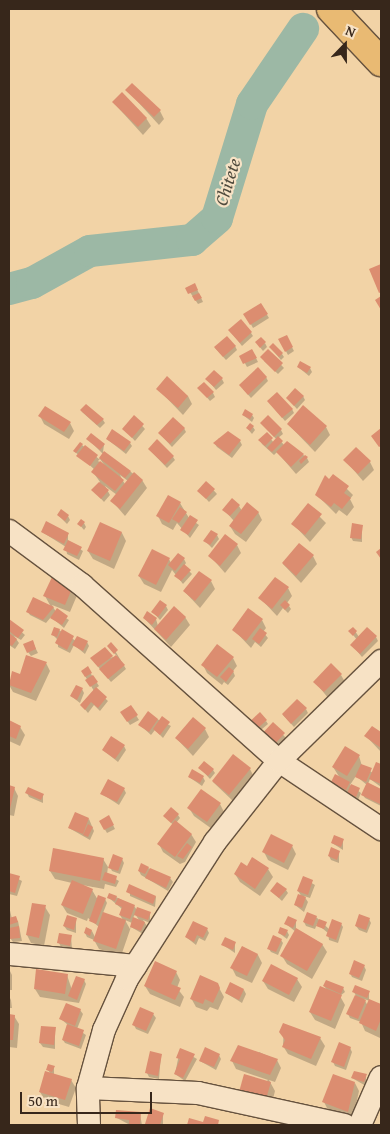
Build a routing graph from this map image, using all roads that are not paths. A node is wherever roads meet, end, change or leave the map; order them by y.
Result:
1 (330, 9) edge
2 (381, 62) edge
3 (9, 531) edge
4 (381, 662) edge
5 (279, 762) junction
6 (381, 829) edge
7 (9, 954) edge
8 (135, 966) junction
9 (381, 1077) edge
10 (88, 1088) junction
11 (89, 1125) edge
12 (345, 1125) edge
13 (360, 1125) edge

1 - 2 main road
3 - 5 street
4 - 5 street
5 - 6 street
5 - 8 street
7 - 8 street
8 - 10 street
9 - 13 street
10 - 11 street
10 - 12 street

